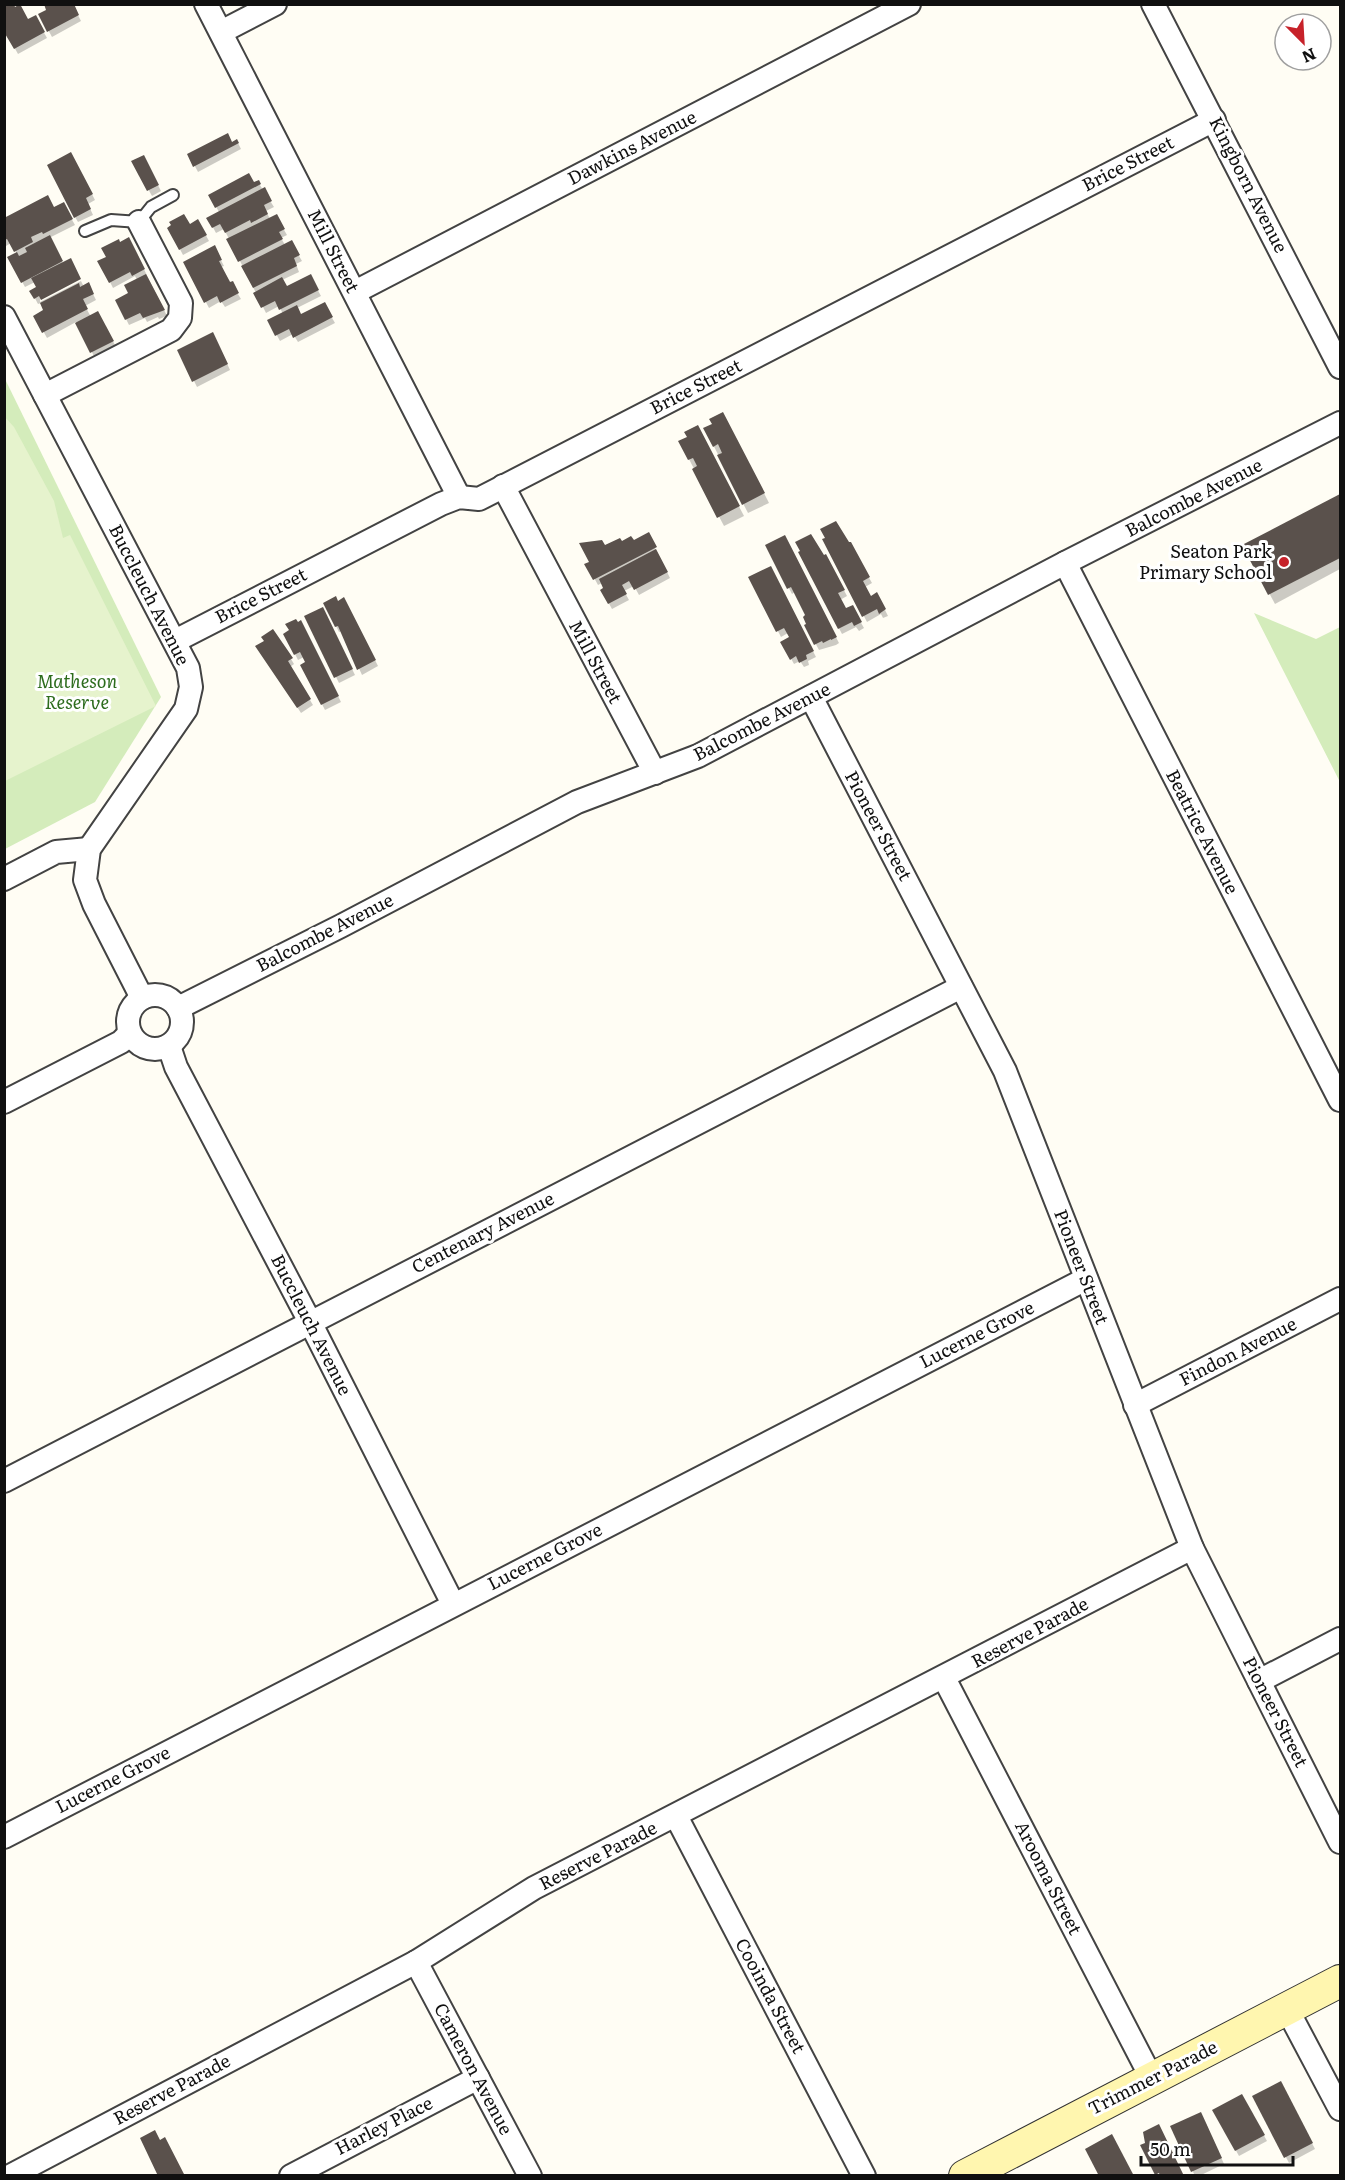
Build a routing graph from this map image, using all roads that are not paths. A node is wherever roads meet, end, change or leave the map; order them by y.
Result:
1 (206, 4) edge
2 (274, 4) edge
3 (909, 4) edge
4 (1154, 4) edge
5 (221, 32) junction
6 (1214, 120) junction
7 (173, 195) dead end
8 (139, 222) junction
9 (85, 231) dead end
10 (355, 292) junction
11 (4, 317) edge
12 (1341, 366) edge
13 (45, 395) junction
14 (1341, 423) edge
15 (503, 486) junction
16 (459, 498) junction
17 (1065, 563) junction
18 (175, 641) junction
19 (811, 697) junction
20 (655, 773) junction
21 (89, 849) junction
22 (4, 879) edge
23 (961, 987) junction
24 (142, 998) junction
25 (178, 1008) junction
26 (129, 1034) junction
27 (169, 1046) junction
28 (1341, 1100) edge
29 (4, 1102) edge
30 (1086, 1279) junction
31 (1341, 1299) edge
32 (310, 1322) junction
33 (1135, 1405) junction
34 (4, 1481) edge
35 (1192, 1548) junction
36 (453, 1604) junction
37 (1341, 1639) edge
38 (944, 1678) junction
39 (1259, 1681) junction
40 (676, 1816) junction
41 (4, 1836) edge
42 (1341, 1842) edge
43 (416, 1962) junction
44 (1341, 1981) edge
45 (1287, 2009) junction
46 (478, 2078) junction
47 (1152, 2079) junction
48 (1341, 2109) edge
49 (10, 2175) edge
50 (291, 2175) edge
51 (530, 2175) edge
52 (864, 2175) edge
53 (965, 2175) edge

1 - 5 street, Mill Street
2 - 5 street
3 - 10 street, Dawkins Avenue
4 - 6 street, Kingborn Avenue
5 - 10 street, Mill Street
6 - 12 street, Kingborn Avenue
6 - 15 street, Brice Street
7 - 8 lane
8 - 9 lane
8 - 13 street
10 - 16 street, Mill Street
11 - 13 street, Buccleuch Avenue
13 - 18 street, Buccleuch Avenue
14 - 17 street, Balcombe Avenue
15 - 16 street, Brice Street
15 - 20 street, Mill Street
16 - 18 street, Brice Street
17 - 19 street, Balcombe Avenue
17 - 28 street, Beatrice Avenue
18 - 21 street, Buccleuch Avenue
19 - 20 street, Balcombe Avenue
19 - 23 street, Pioneer Street
20 - 25 street, Balcombe Avenue
21 - 22 street
21 - 24 street, Buccleuch Avenue
23 - 30 street, Pioneer Street
23 - 32 street, Centenary Avenue
24 - 25 street
24 - 26 street
25 - 27 street
26 - 27 street
26 - 29 street
27 - 32 street, Buccleuch Avenue
30 - 33 street, Pioneer Street
30 - 36 street, Lucerne Grove
31 - 33 street, Findon Avenue
32 - 34 street, Centenary Avenue
32 - 36 street, Buccleuch Avenue
33 - 35 street, Pioneer Street
35 - 38 street, Reserve Parade
35 - 39 street, Pioneer Street
36 - 41 street, Lucerne Grove
37 - 39 street
38 - 40 street, Reserve Parade
38 - 47 street, Arooma Street
39 - 42 street, Pioneer Street
40 - 43 street, Reserve Parade
40 - 52 street, Cooinda Street
43 - 46 street, Cameron Avenue
43 - 49 street, Reserve Parade
44 - 45 main road, Trimmer Parade
45 - 47 main road, Trimmer Parade
45 - 48 street
46 - 50 street, Harley Place
46 - 51 street, Cameron Avenue
47 - 53 main road, Trimmer Parade

